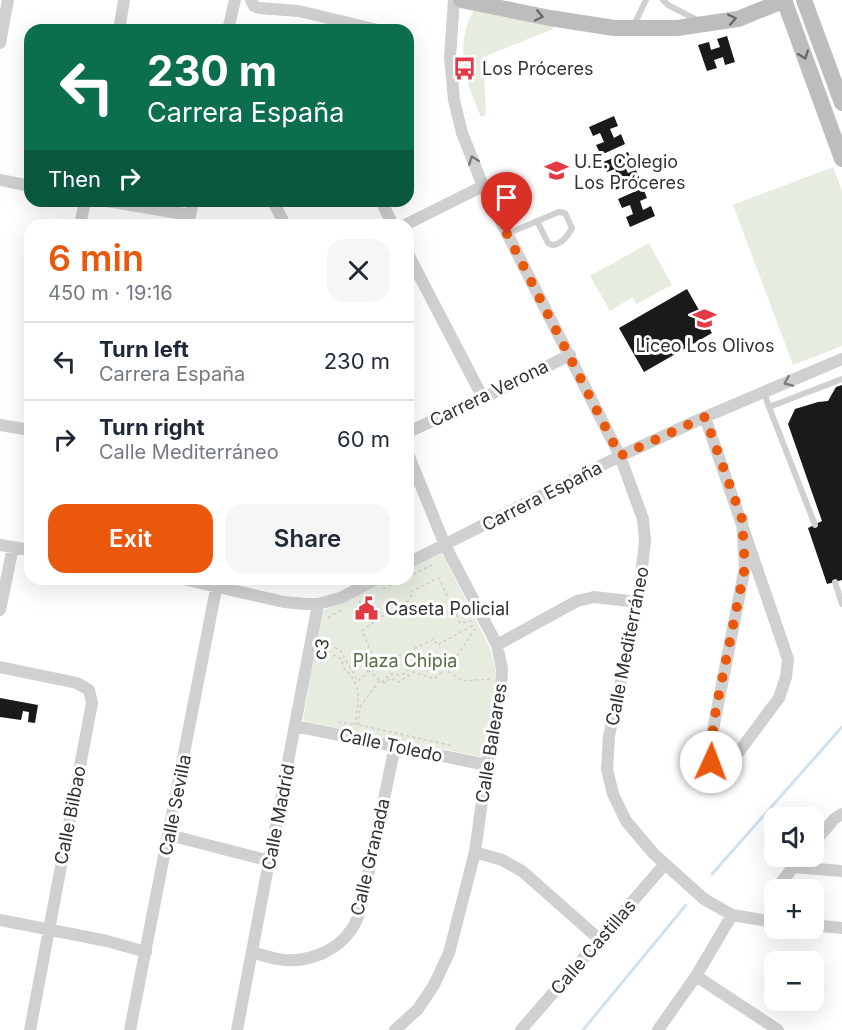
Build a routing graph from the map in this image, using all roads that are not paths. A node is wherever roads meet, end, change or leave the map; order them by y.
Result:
1 (8, 0) edge
2 (124, 0) edge
3 (235, 0) edge
4 (251, 0) edge
5 (284, 0) edge
6 (454, 0) edge
7 (461, 0) edge
8 (646, 0) edge
9 (663, 0) edge
10 (784, 0) edge
11 (804, 0) edge
12 (299, 11) junction
13 (119, 24) edge
14 (229, 24) edge
15 (353, 24) edge
16 (705, 24) junction
17 (633, 28) junction
18 (0, 44) edge
19 (842, 103) edge
20 (842, 159) edge
21 (0, 180) edge
22 (24, 185) edge
23 (483, 186) junction
24 (133, 207) edge
25 (185, 219) edge
26 (414, 220) edge
27 (537, 221) junction
28 (507, 234) junction
29 (414, 266) edge
30 (570, 355) junction
31 (842, 359) edge
32 (842, 379) edge
33 (764, 392) junction
34 (483, 398) junction
35 (769, 407) junction
36 (705, 417) junction
37 (0, 425) edge
38 (24, 429) edge
39 (414, 429) edge
40 (620, 456) junction
41 (414, 469) edge
42 (742, 519) junction
43 (815, 525) dead end
44 (445, 545) junction
45 (6, 546) edge
46 (24, 549) edge
47 (414, 560) edge
48 (835, 582) dead end
49 (216, 585) edge
50 (227, 585) edge
51 (378, 585) edge
52 (638, 602) junction
53 (318, 604) junction
54 (842, 604) edge
55 (0, 610) edge
56 (497, 645) junction
57 (0, 668) edge
58 (295, 726) junction
59 (395, 746) junction
60 (487, 765) junction
61 (842, 814) edge
62 (824, 831) edge
63 (169, 835) junction
64 (475, 852) junction
65 (270, 861) junction
66 (665, 864) junction
67 (793, 867) joint
68 (842, 871) edge
69 (784, 879) edge
70 (732, 915) junction
71 (0, 920) edge
72 (764, 921) edge
73 (824, 926) edge
74 (842, 928) edge
75 (48, 931) junction
76 (599, 939) junction
77 (146, 952) junction
78 (252, 952) junction
79 (696, 976) junction
80 (30, 1030) edge
81 (130, 1030) edge
82 (237, 1030) edge
83 (395, 1030) edge
84 (520, 1030) edge
85 (658, 1030) edge
86 (778, 1030) edge

1 - 18 street
2 - 13 street
3 - 14 street
4 - 12 street
5 - 12 street
23 -> 6 street, Calle Mediterráneo
7 -> 17 street
8 - 17 lane
9 - 16 lane
16 -> 10 street
10 -> 20 street
11 - 19 street
12 - 15 street
16 - 17 street
21 - 22 street
23 - 26 street
23 - 28 street, Calle Mediterráneo
24 - 25 street
27 - 27 lane
27 - 28 lane
28 - 30 street, Calle Mediterráneo
29 - 34 street
30 - 34 street, Carrera Verona
30 - 40 street, Calle Mediterráneo
31 -> 33 street, Carrera España
32 - 35 lane
33 - 35 lane
33 - 36 street, Carrera España
34 - 39 street, Carrera Verona
35 - 43 lane
36 - 40 street, Carrera España
36 - 42 street
37 - 38 street
40 - 44 street, Carrera España
40 - 52 street, Calle Mediterráneo
41 - 44 street, Calle Baleares
42 - 42 street
44 - 47 street, Carrera España
44 - 56 street, Calle Baleares
45 - 46 street
45 - 55 street
48 - 54 lane
49 - 63 street, Calle Sevilla
50 - 53 street
51 - 53 street
52 - 56 street
52 - 66 street, Calle Mediterráneo
53 - 58 street, Calle Madrid
56 - 60 street, Calle Baleares
57 - 75 street, Calle Bilbao
58 - 59 street, Calle Toledo
58 - 65 street, Calle Madrid
59 - 60 street, Calle Toledo
59 - 78 street, Calle Granada
60 - 64 street, Calle Baleares
61 - 62 street
63 - 65 street
63 - 77 street, Calle Sevilla
64 - 76 street
64 - 83 street, Calle Baleares
65 - 78 street, Calle Madrid
66 - 70 street, Calle Mediterráneo
66 - 76 street, Calle Castillas
67 - 68 street
67 - 69 street
70 - 72 street, Calle Mediterráneo
70 - 79 street
71 - 75 street
73 - 74 street
75 - 77 street
75 - 80 street, Calle Bilbao
76 - 84 street, Calle Castillas
77 - 81 street, Calle Sevilla
78 - 82 street, Calle Madrid
79 - 85 street
79 - 86 street

